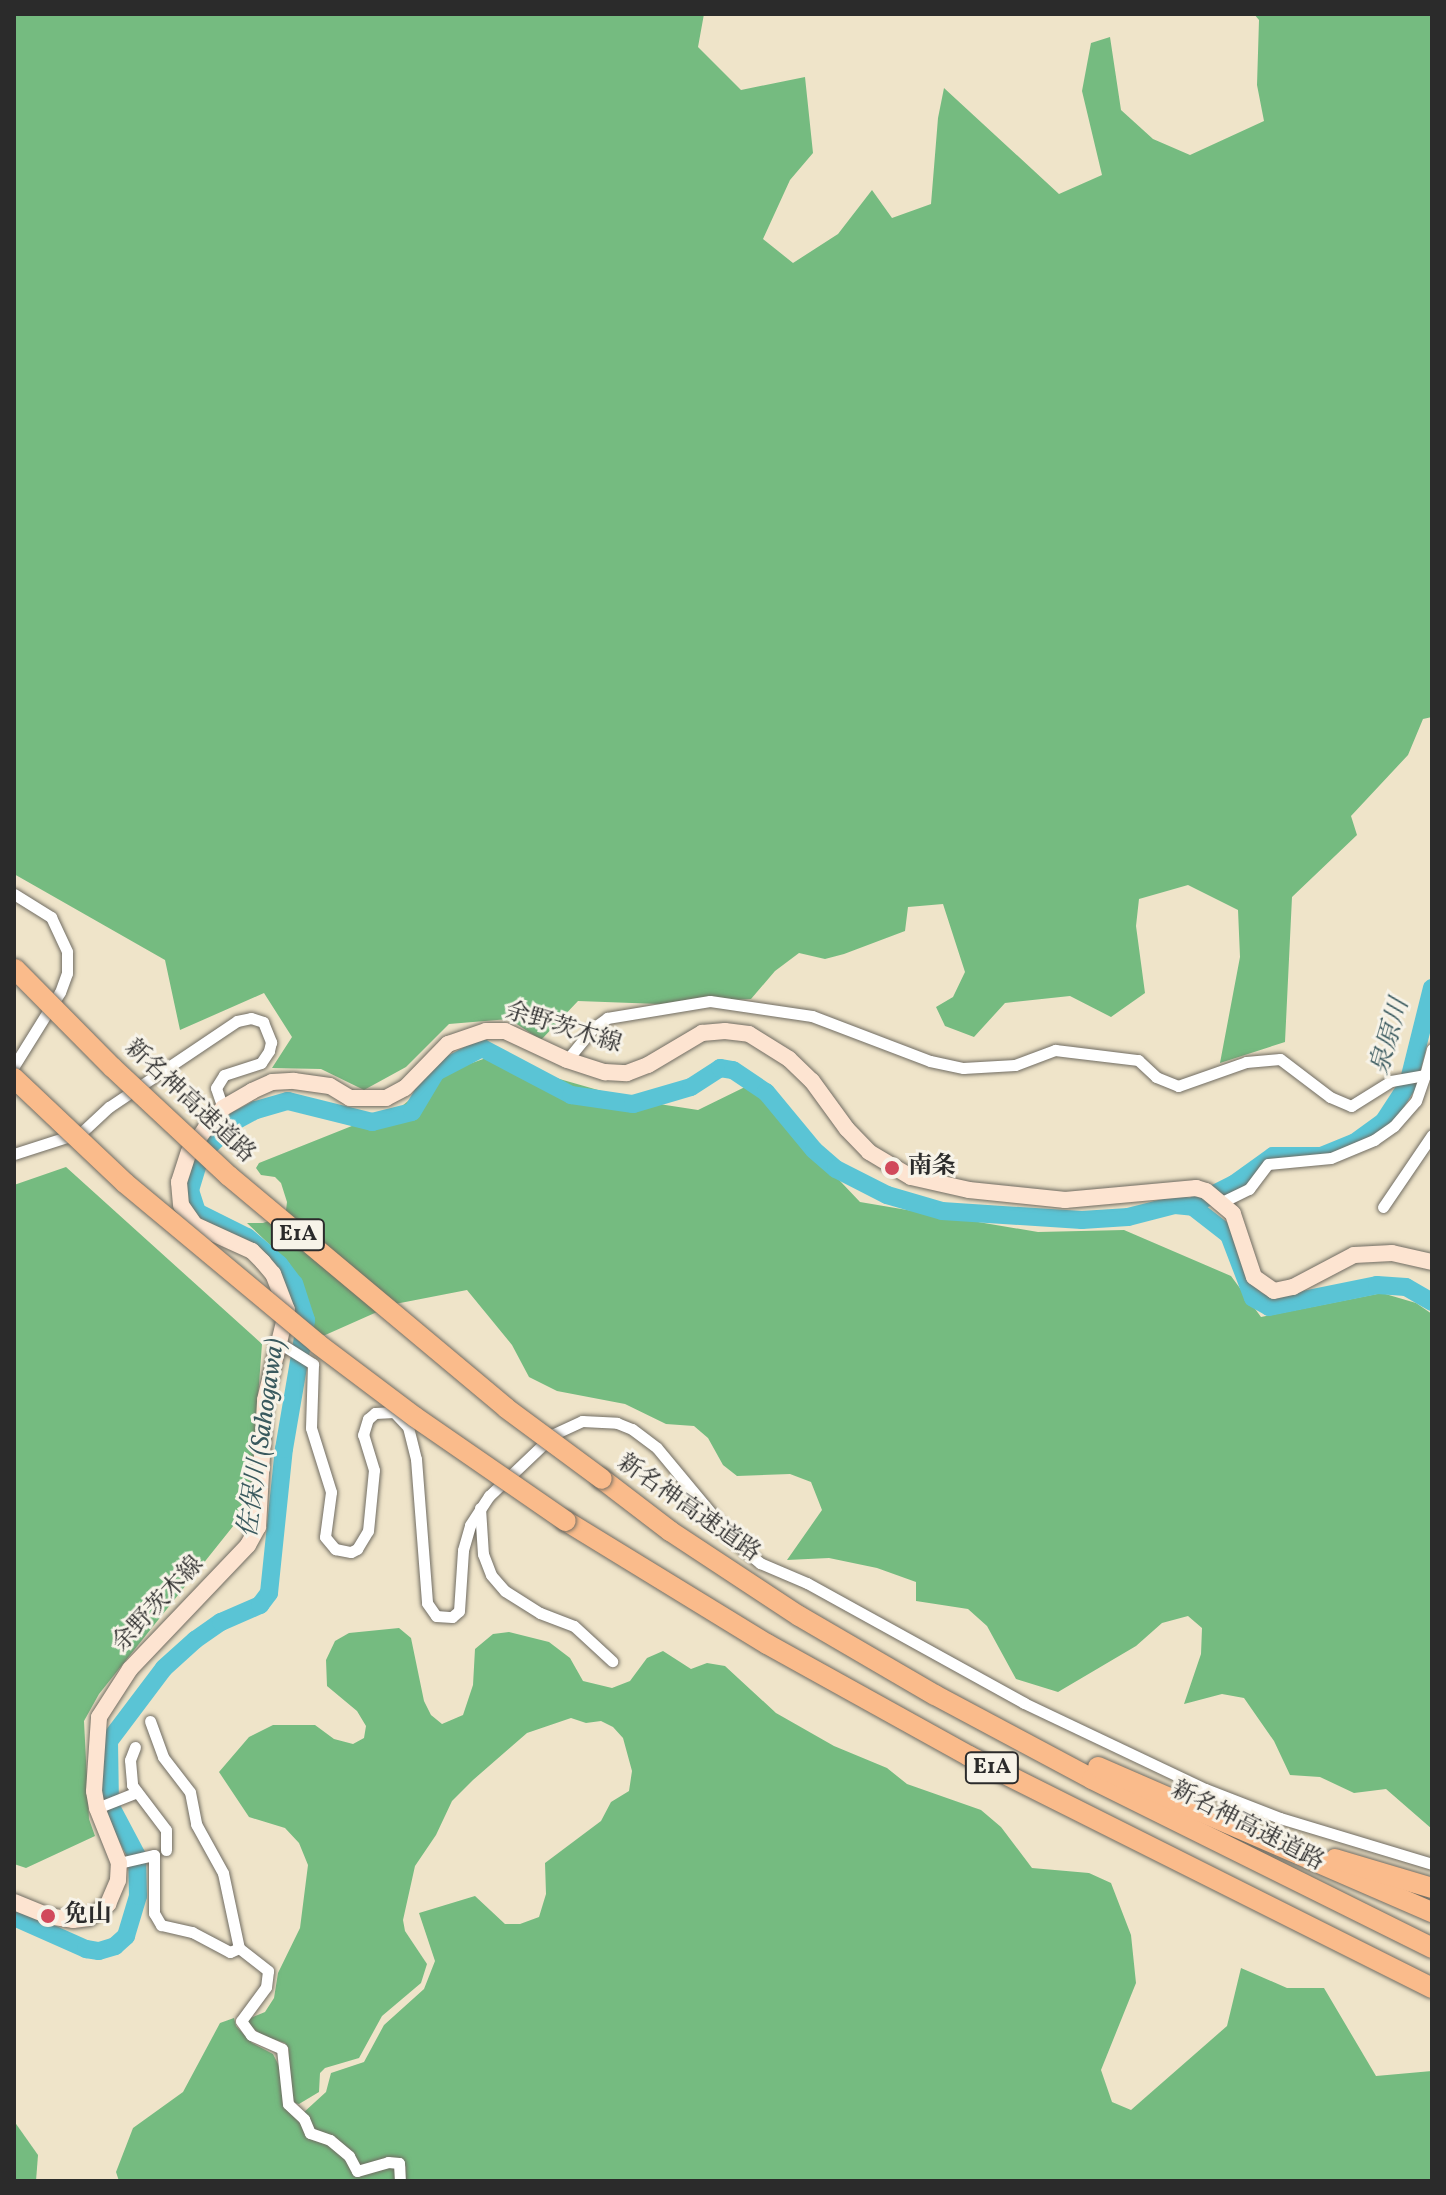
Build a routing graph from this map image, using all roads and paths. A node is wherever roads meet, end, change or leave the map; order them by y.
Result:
1 (14, 894) edge
2 (14, 968) edge
3 (1432, 1049) edge
4 (567, 1060) junction
5 (14, 1066) edge
6 (1425, 1075) junction
7 (14, 1078) edge
8 (223, 1108) junction
9 (1432, 1135) edge
10 (14, 1154) edge
11 (1215, 1198) junction
12 (1383, 1207) dead end
13 (1432, 1262) edge
14 (284, 1345) junction
15 (480, 1508) junction
16 (799, 1616) junction
17 (612, 1661) dead end
18 (150, 1721) dead end
19 (135, 1747) dead end
20 (137, 1792) junction
21 (100, 1807) junction
22 (1240, 1830) junction
23 (164, 1851) junction
24 (119, 1863) junction
25 (1432, 1864) edge
26 (1432, 1888) edge
27 (14, 1902) edge
28 (1432, 1912) edge
29 (239, 1948) junction
30 (1432, 1948) edge
31 (1382, 1964) junction
32 (1432, 1988) edge
33 (1432, 2001) edge
34 (400, 2181) edge

1 - 5 street
2 - 16 highway, 新名神高速道路 / E1A, bridge
3 - 6 street
4 - 6 street
4 - 8 main road, 余野茨木線
4 - 11 main road, 余野茨木線
6 - 11 street
7 - 31 highway, E1A, bridge
8 - 10 street
8 - 14 main road, 余野茨木線
9 - 12 street
11 - 13 main road
14 - 15 street
14 - 21 main road, 余野茨木線
15 - 17 street
15 - 25 street
16 - 22 highway
16 - 30 highway, 新名神高速道路 / E1A
18 - 29 street
19 - 20 street
20 - 21 street
20 - 23 street
21 - 24 main road, 余野茨木線
22 - 26 highway
22 - 28 highway
23 - 24 street
23 - 29 street
24 - 27 main road
29 - 34 street
31 - 32 highway, E1A
31 - 33 highway

